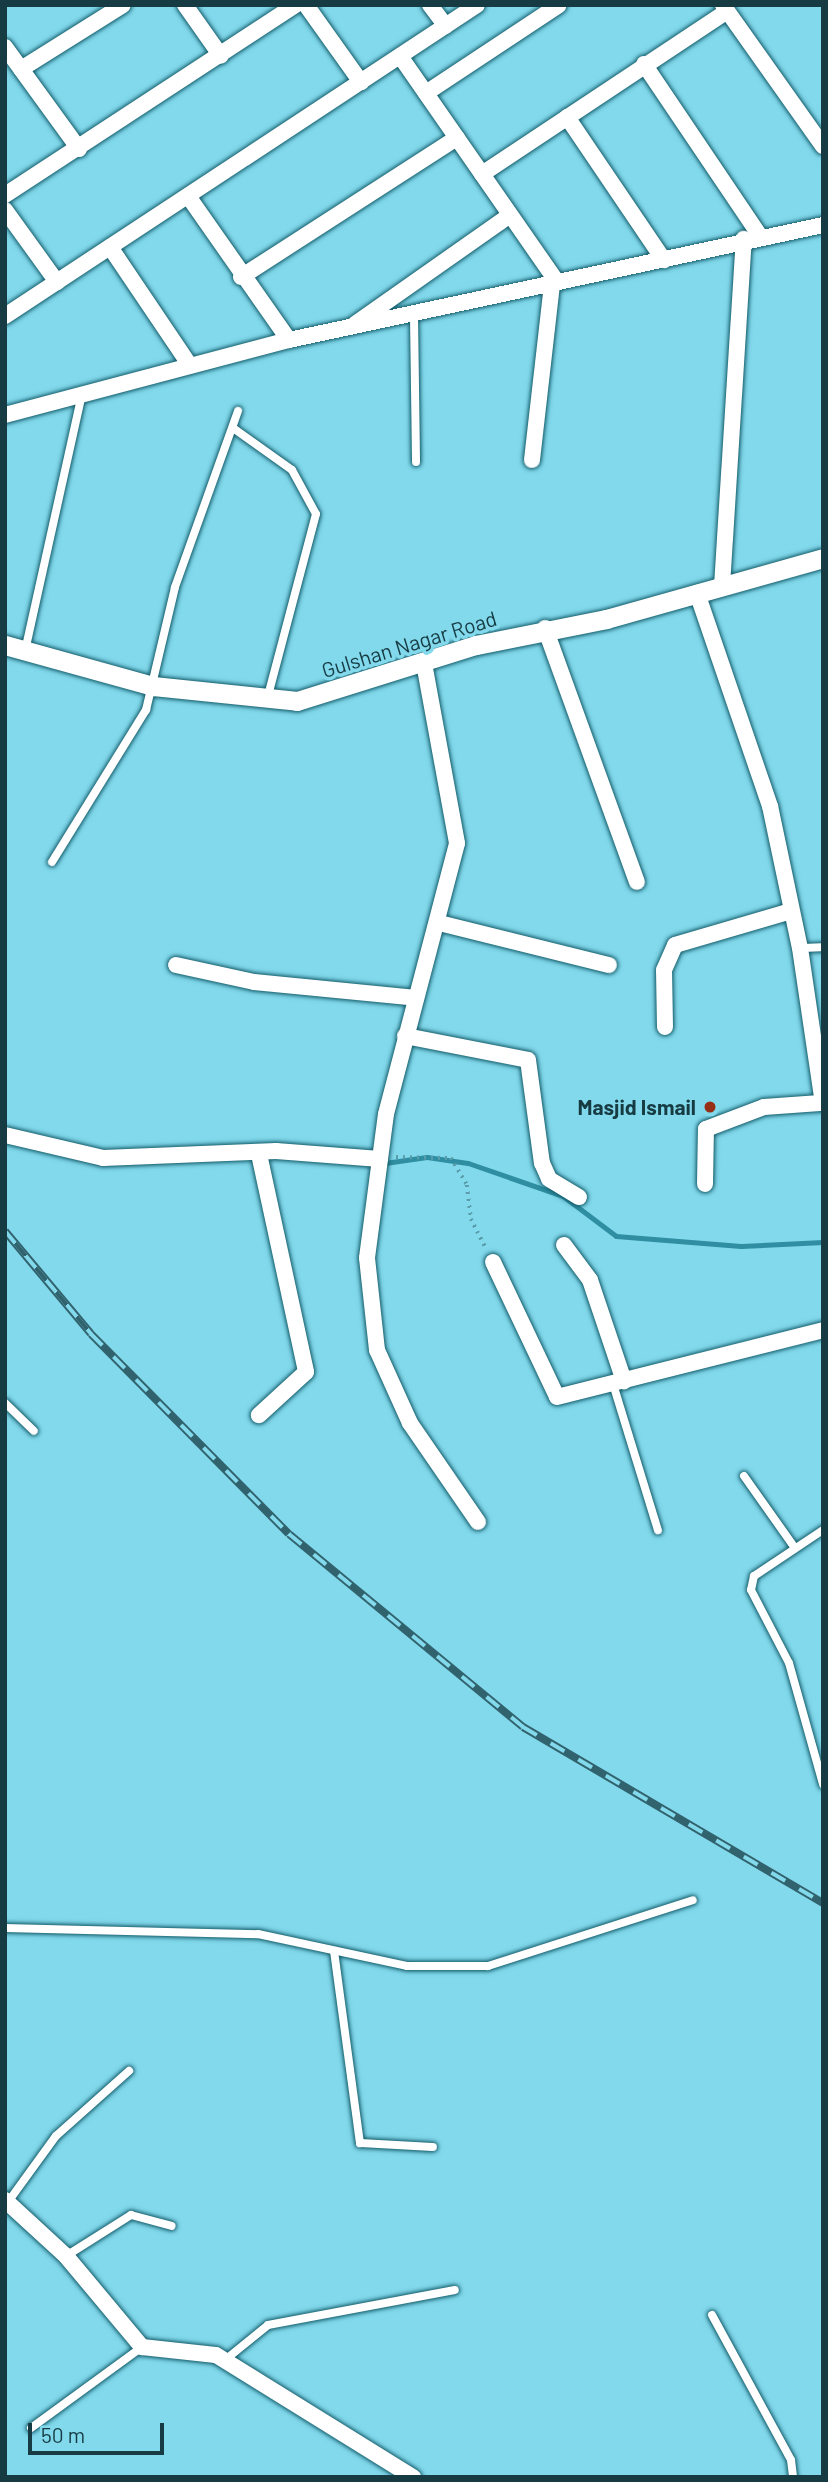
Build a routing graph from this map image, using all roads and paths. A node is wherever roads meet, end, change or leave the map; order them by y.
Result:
1 (123, 5) edge
2 (185, 5) edge
3 (295, 5) edge
4 (306, 5) edge
5 (430, 5) edge
6 (477, 5) edge
7 (559, 5) edge
8 (725, 8) edge
9 (446, 26) junction
10 (5, 47) edge
11 (221, 56) junction
12 (400, 56) junction
13 (644, 64) junction
14 (21, 69) junction
15 (361, 82) junction
16 (426, 93) junction
17 (566, 117) junction
18 (457, 138) junction
19 (823, 146) edge
20 (79, 149) junction
21 (482, 174) junction
22 (5, 195) edge
23 (188, 196) junction
24 (5, 211) edge
25 (510, 215) junction
26 (823, 225) edge
27 (752, 237) junction
28 (110, 247) junction
29 (664, 260) junction
30 (241, 277) junction
31 (57, 282) junction
32 (554, 283) junction
33 (5, 316) edge
34 (414, 316) junction
35 (351, 327) junction
36 (289, 340) junction
37 (190, 364) junction
38 (82, 394) junction
39 (237, 411) dead end
40 (5, 415) edge
41 (233, 428) junction
42 (532, 460) dead end
43 (416, 462) dead end
44 (823, 558) edge
45 (722, 586) junction
46 (698, 593) junction
47 (545, 628) junction
48 (10, 647) edge
49 (424, 663) junction
50 (153, 685) junction
51 (266, 702) junction
52 (52, 862) dead end
53 (637, 882) dead end
54 (791, 911) junction
55 (439, 923) junction
56 (823, 947) edge
57 (800, 948) junction
58 (176, 965) dead end
59 (609, 965) dead end
60 (416, 998) junction
61 (665, 1027) dead end
62 (405, 1037) junction
63 (822, 1103) edge
64 (5, 1135) edge
65 (259, 1154) junction
66 (380, 1159) junction
67 (705, 1184) dead end
68 (579, 1197) dead end
69 (564, 1245) dead end
70 (493, 1262) joint
71 (823, 1330) edge
72 (619, 1382) junction
73 (5, 1403) edge
74 (259, 1415) dead end
75 (34, 1431) dead end
76 (744, 1476) dead end
77 (478, 1522) dead end
78 (658, 1530) dead end
79 (823, 1530) edge
80 (795, 1548) junction
81 (823, 1784) edge
82 (692, 1900) dead end
83 (5, 1928) edge
84 (334, 1951) junction
85 (129, 2071) dead end
86 (433, 2147) dead end
87 (7, 2201) edge
88 (172, 2226) dead end
89 (66, 2256) junction
90 (455, 2290) dead end
91 (712, 2315) dead end
92 (142, 2347) junction
93 (225, 2360) junction
94 (32, 2428) dead end
95 (413, 2477) edge
96 (793, 2477) edge

1 - 14 street
2 - 11 street
3 - 11 street
4 - 15 street
5 - 9 street
6 - 9 street
7 - 16 street
8 - 13 street
8 - 19 street
9 - 12 street
10 - 14 street
11 - 20 street
12 - 15 street
12 - 16 street
13 - 17 street
13 - 27 street
14 - 20 street
15 - 23 street
16 - 18 street
17 - 21 street
17 - 29 street
18 - 21 street
18 - 30 street
20 - 22 street
21 - 25 street
23 - 28 street
23 - 30 street
24 - 31 street
25 - 32 street
25 - 35 street
26 - 27 street
27 - 29 street
27 - 45 street
28 - 31 street
28 - 37 street
29 - 32 street
30 - 36 street
31 - 33 street
32 - 34 street
32 - 42 street
34 - 35 street
34 - 43 lane
35 - 36 street
36 - 37 street
37 - 38 street
38 - 40 street
38 - 48 lane
39 - 41 lane
41 - 50 lane
41 - 51 lane
44 - 45 street, Gulshan Nagar Road
45 - 46 street, Gulshan Nagar Road
46 - 47 street, Gulshan Nagar Road
46 - 54 street
47 - 49 street, Gulshan Nagar Road
47 - 53 street
48 - 50 street, Gulshan Nagar Road
49 - 51 street, Gulshan Nagar Road
49 - 55 street
50 - 51 street, Gulshan Nagar Road
50 - 52 lane
54 - 57 street
54 - 61 street
55 - 59 street
55 - 60 street
56 - 57 lane
57 - 63 street
58 - 60 street
60 - 62 street
62 - 66 street
62 - 68 street
63 - 67 street
64 - 65 street
65 - 66 street
65 - 74 street
66 - 70 path
66 - 77 street
69 - 72 street
70 - 72 street
71 - 72 street
72 - 78 lane
73 - 75 lane
76 - 80 lane
79 - 80 lane
80 - 81 lane
82 - 84 lane
83 - 84 lane
84 - 86 lane
85 - 87 lane
87 - 89 street
88 - 89 lane
89 - 92 street
90 - 93 lane
91 - 96 lane
92 - 93 street
92 - 94 lane
93 - 95 street

